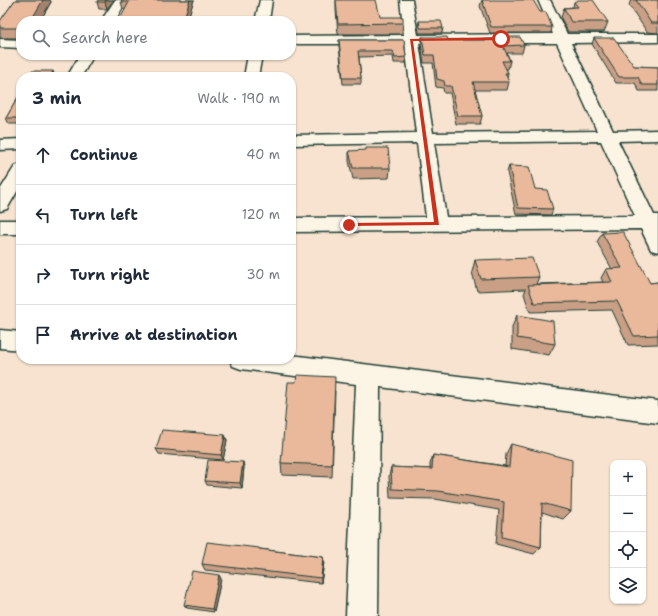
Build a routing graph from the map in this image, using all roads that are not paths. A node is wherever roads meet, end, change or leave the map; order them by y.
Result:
1 (121, 0) edge
2 (266, 0) edge
3 (406, 0) edge
4 (544, 0) edge
5 (111, 16) edge
6 (263, 16) edge
7 (562, 38) junction
8 (658, 38) edge
9 (411, 39) junction
10 (296, 40) edge
11 (0, 43) edge
12 (16, 44) edge
13 (84, 60) edge
14 (254, 60) edge
15 (77, 72) edge
16 (252, 72) edge
17 (658, 135) edge
18 (607, 136) junction
19 (426, 138) junction
20 (296, 140) edge
21 (16, 144) edge
22 (0, 145) edge
23 (16, 178) edge
24 (0, 205) edge
25 (652, 222) edge
26 (437, 224) junction
27 (296, 225) edge
28 (0, 227) edge
29 (16, 227) edge
30 (658, 246) edge
31 (0, 339) edge
32 (16, 340) edge
33 (281, 364) edge
34 (368, 375) junction
35 (658, 412) edge
36 (362, 616) edge

1 - 5 street
2 - 6 street
3 - 9 street
4 - 7 street
7 - 8 street
7 - 9 street
7 - 18 street
9 - 10 street
9 - 19 street
11 - 12 street
13 - 15 street
14 - 16 street
17 - 18 street
18 - 19 street
18 - 25 street
19 - 20 street
19 - 26 street
21 - 22 street
23 - 24 street
25 - 26 street
25 - 30 street
26 - 27 street
28 - 29 street
31 - 32 street
33 - 34 street
34 - 35 street
34 - 36 street

